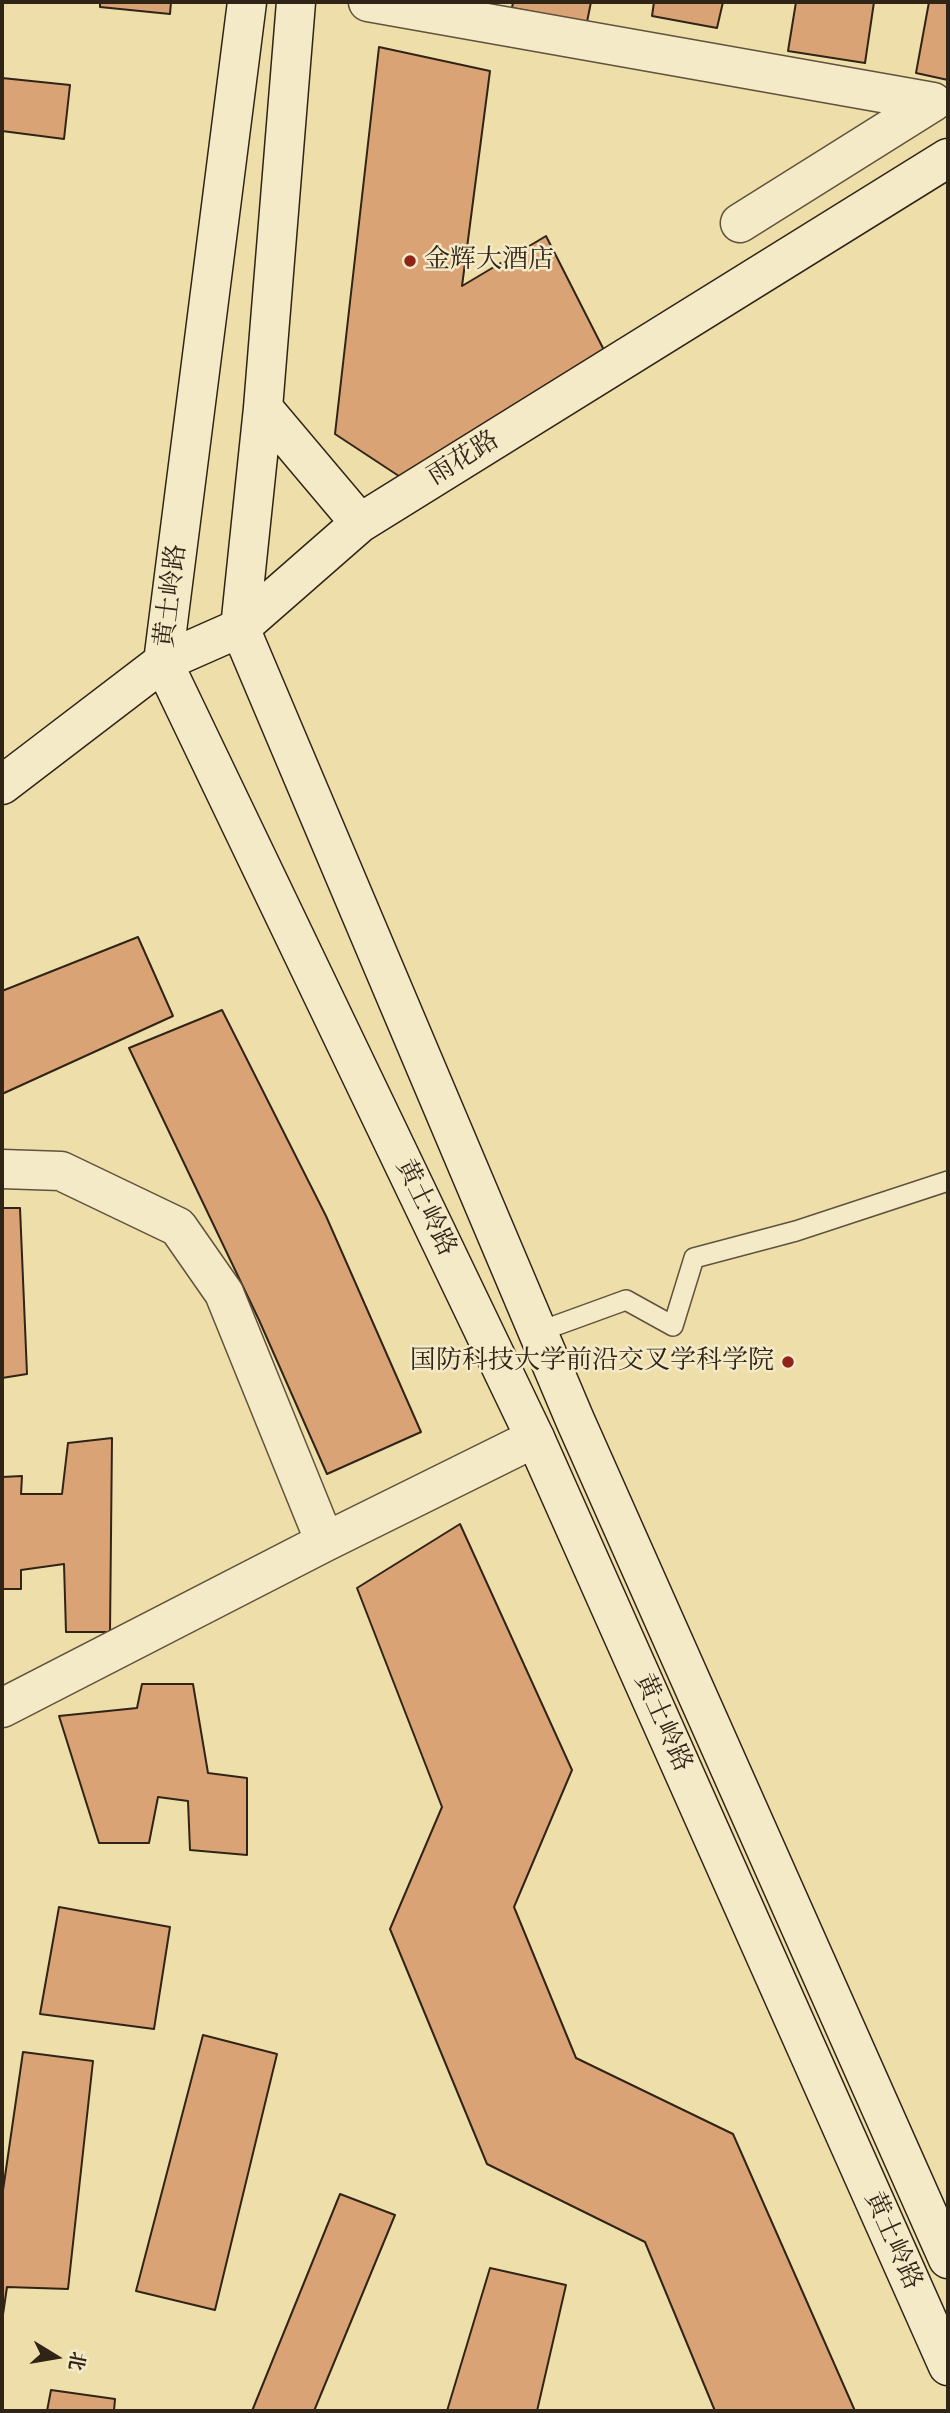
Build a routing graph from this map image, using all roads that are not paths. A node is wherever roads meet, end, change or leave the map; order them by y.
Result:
1 (247, 2) edge
2 (296, 2) edge
3 (368, 2) edge
4 (948, 159) edge
5 (740, 223) dead end
6 (263, 408) junction
7 (360, 523) junction
8 (240, 628) junction
9 (163, 662) junction
10 (2, 785) edge
11 (2, 1169) edge
12 (948, 1181) edge
13 (538, 1332) junction
14 (535, 1438) junction
15 (325, 1542) junction
16 (2, 1707) edge
17 (948, 2259) edge
18 (948, 2366) edge

1 - 9 street, 黄土岭路
2 - 6 street, 黄土岭路
3 - 5 street
4 - 7 street, 雨花路
6 - 7 street
6 - 8 street, 黄土岭路
7 - 8 street, 雨花路
8 - 9 street, 雨花路
8 - 13 street, 黄土岭路
9 - 10 street, 雨花路
9 - 14 street, 黄土岭路
11 - 15 street
12 - 13 lane
13 - 17 street, 黄土岭路
14 - 15 street
14 - 18 street, 黄土岭路
15 - 16 street

